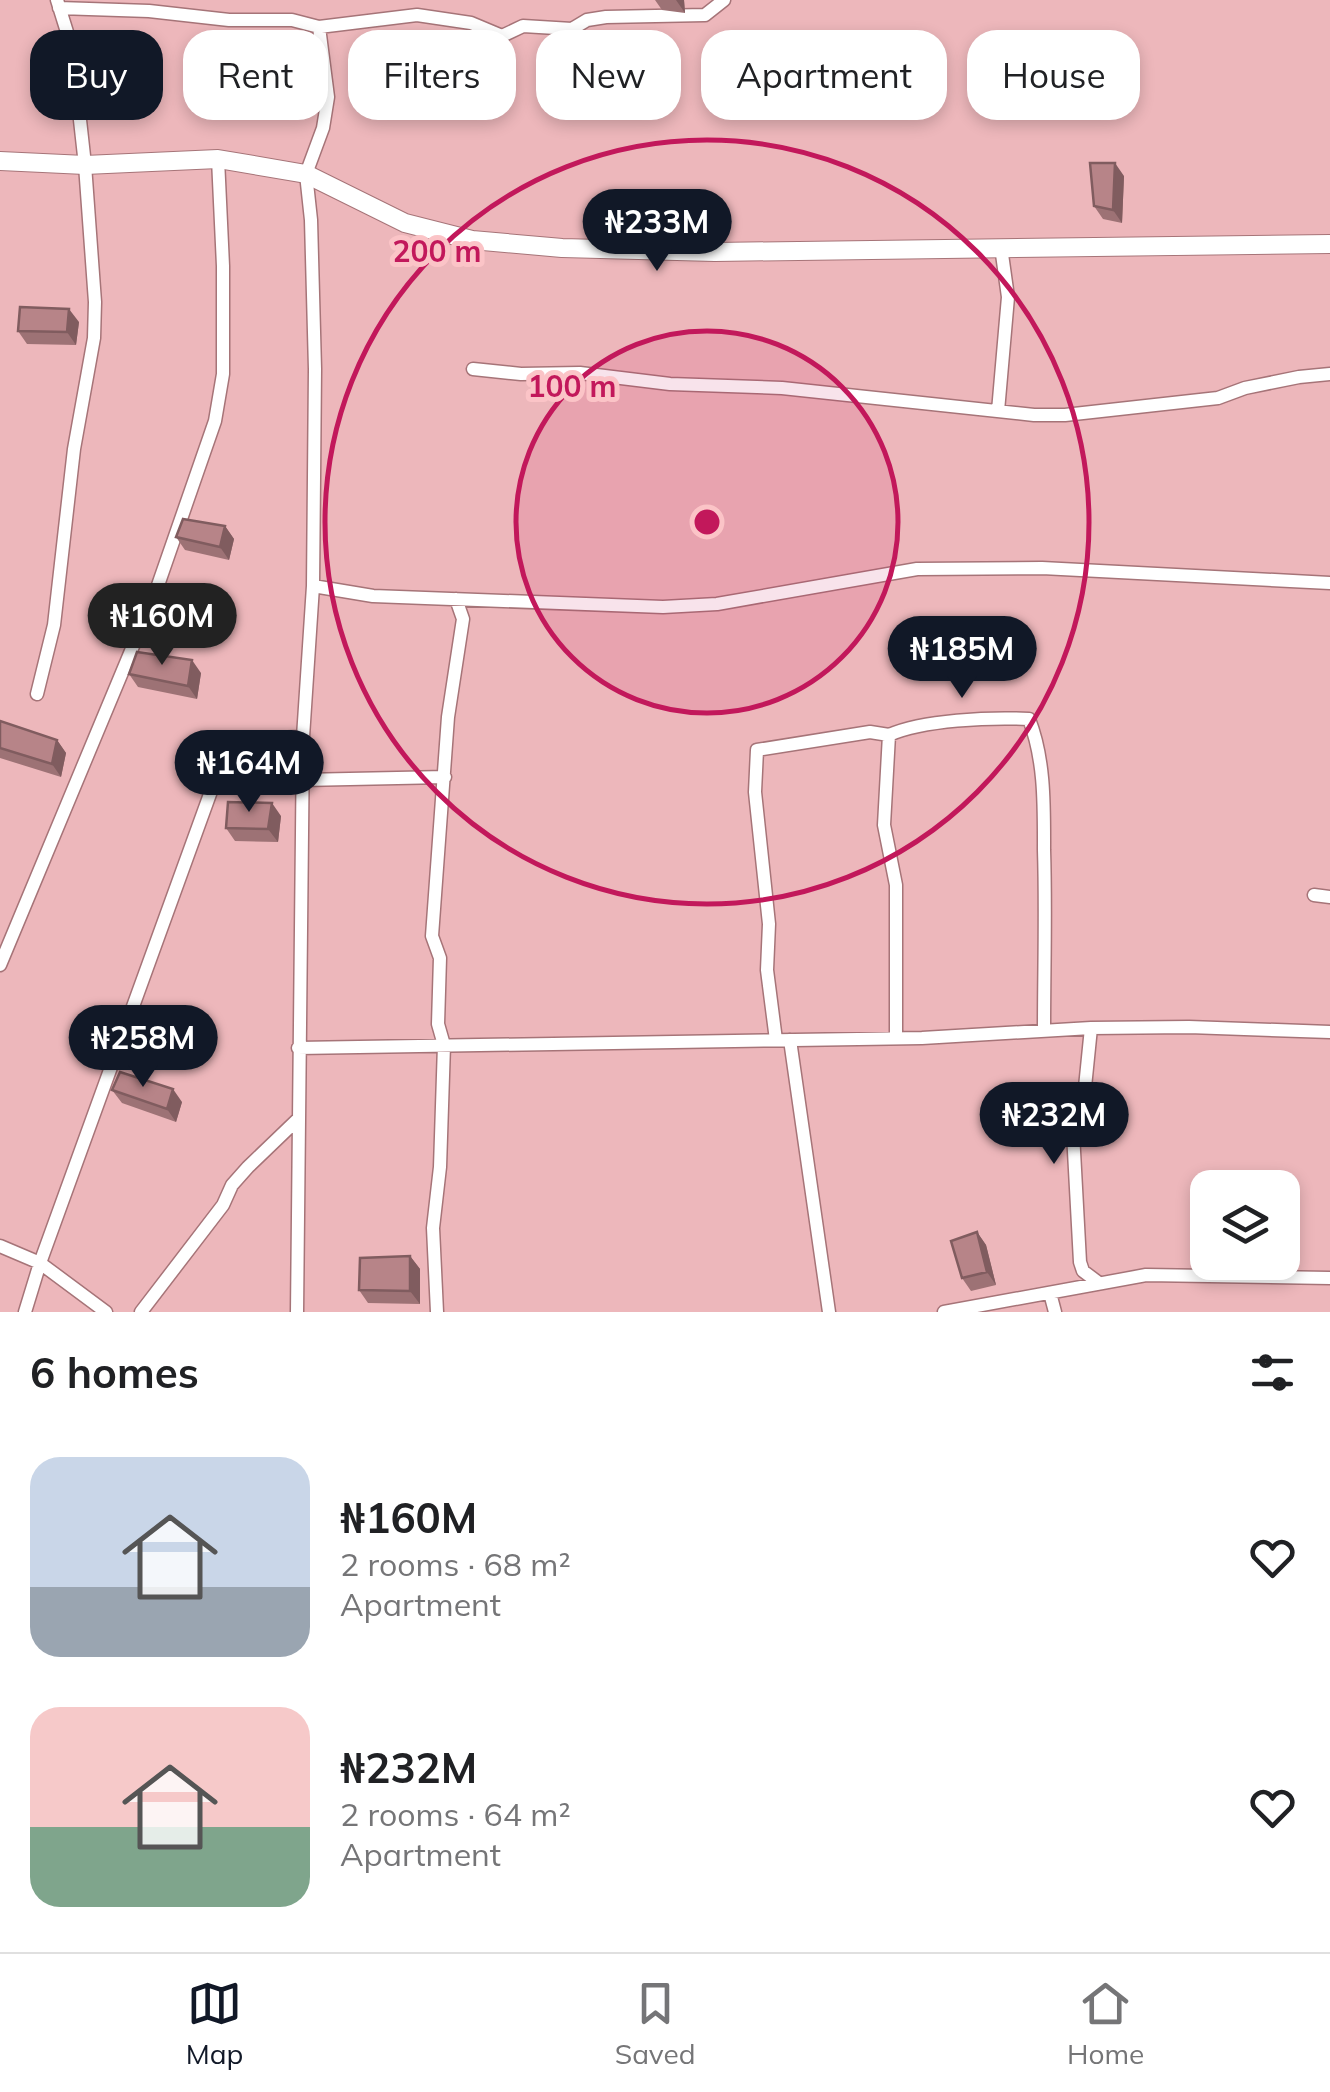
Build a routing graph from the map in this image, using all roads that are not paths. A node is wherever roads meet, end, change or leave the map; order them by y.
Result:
1 (724, 0) edge
2 (58, 4) edge
3 (179, 7) edge
4 (319, 27) junction
5 (218, 159) junction
6 (0, 161) edge
7 (85, 165) junction
8 (306, 174) junction
9 (1330, 244) edge
10 (1001, 247) junction
11 (474, 369) dead end
12 (1330, 374) edge
13 (998, 411) junction
14 (1330, 584) edge
15 (313, 586) junction
16 (456, 600) junction
17 (38, 694) dead end
18 (303, 736) junction
19 (888, 736) junction
20 (445, 777) junction
21 (302, 780) junction
22 (1314, 895) dead end
23 (1330, 896) edge
24 (0, 965) edge
25 (1091, 1028) junction
26 (1044, 1030) junction
27 (1330, 1032) edge
28 (896, 1038) junction
29 (783, 1040) junction
30 (444, 1046) junction
31 (298, 1048) junction
32 (298, 1118) junction
33 (0, 1246) edge
34 (40, 1263) junction
35 (1330, 1278) edge
36 (1099, 1284) junction
37 (1050, 1292) junction
38 (26, 1312) edge
39 (106, 1312) edge
40 (142, 1312) edge
41 (297, 1312) edge
42 (437, 1312) edge
43 (829, 1312) edge
44 (944, 1312) edge
45 (1055, 1312) edge

1 - 4 street
2 - 3 street
2 - 7 street
3 - 4 street
4 - 8 street
5 - 7 street
5 - 8 street
5 - 24 street
6 - 7 street
7 - 17 street
8 - 10 street
8 - 15 street
9 - 10 street
10 - 13 street
11 - 13 street
12 - 13 street
14 - 16 street
15 - 16 street
15 - 18 street
16 - 20 street
18 - 21 street
18 - 34 street
19 - 26 street
19 - 28 street
19 - 29 street
20 - 21 street
20 - 30 street
21 - 31 street
22 - 23 street
25 - 26 street
25 - 27 street
25 - 36 street
26 - 28 street
28 - 29 street
29 - 30 street
29 - 43 street
30 - 31 street
30 - 42 street
31 - 32 street
32 - 40 street
32 - 41 street
33 - 34 street
34 - 38 street
34 - 39 street
35 - 36 street
36 - 37 street
37 - 44 street
37 - 45 street

